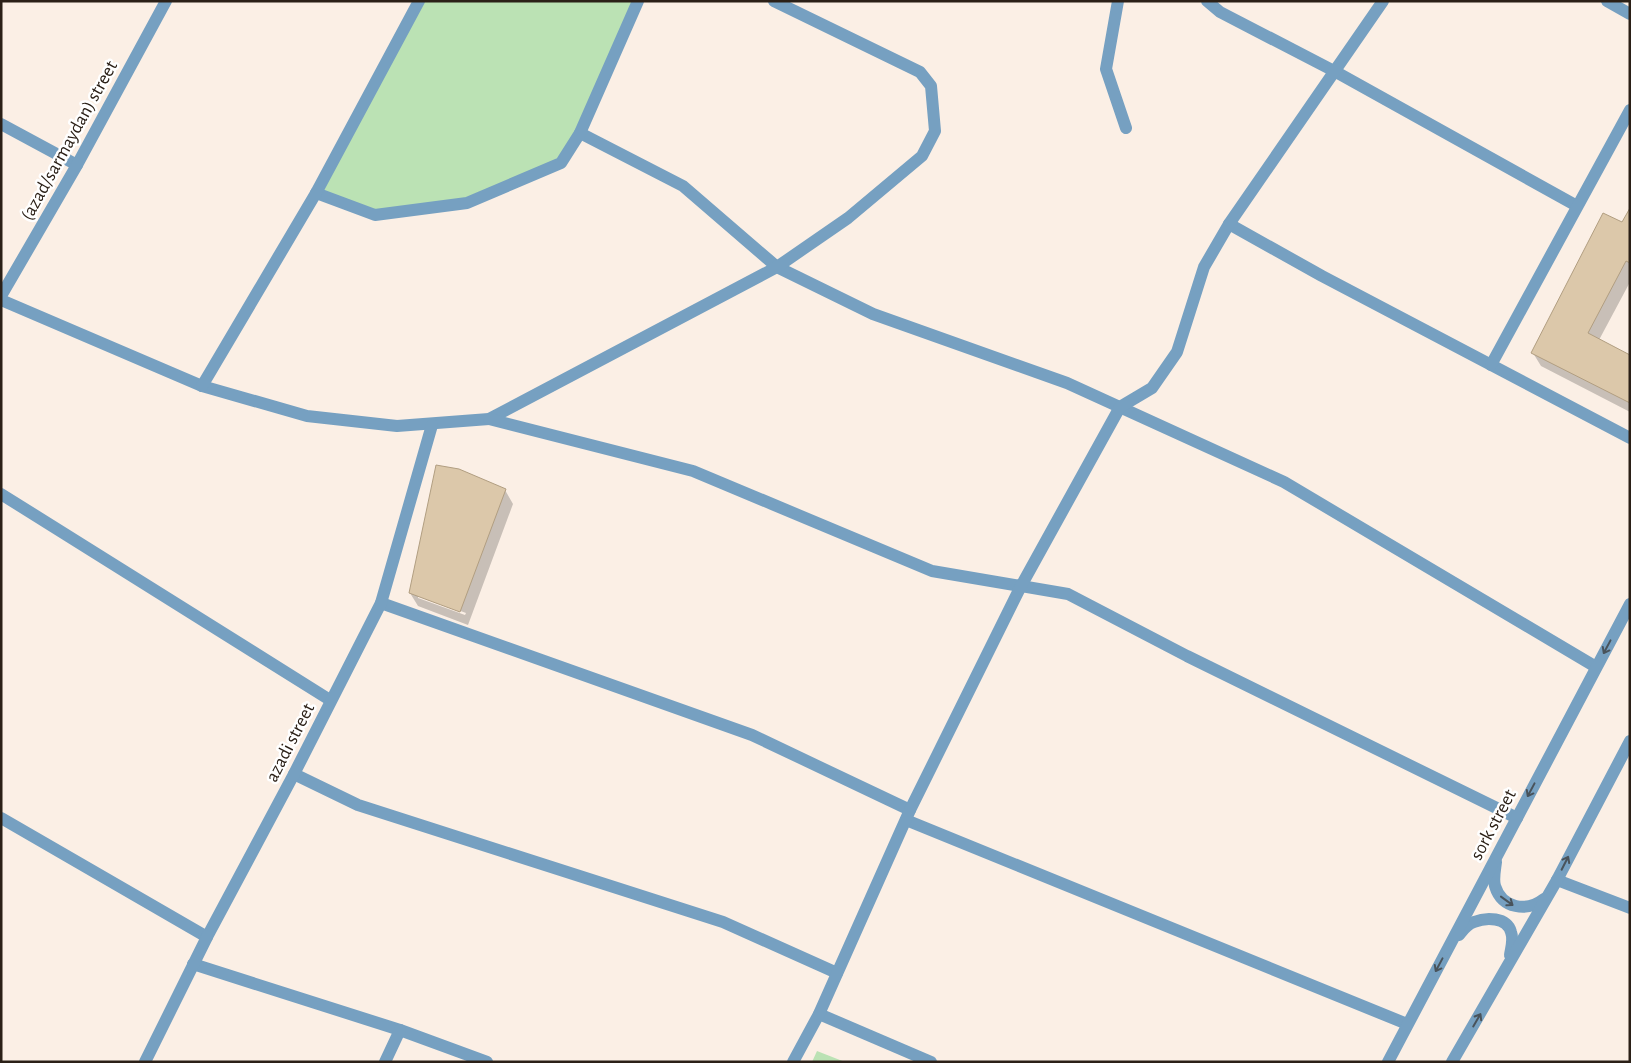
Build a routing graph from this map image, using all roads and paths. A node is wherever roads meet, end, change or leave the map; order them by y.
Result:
1 (166, 1) edge
2 (419, 1) edge
3 (638, 1) edge
4 (774, 1) edge
5 (1118, 1) edge
6 (1208, 1) edge
7 (1383, 1) edge
8 (1607, 1) edge
9 (1630, 14) edge
10 (1336, 72) junction
11 (1630, 110) edge
12 (1, 124) edge
13 (1126, 128) dead end
14 (580, 133) junction
15 (77, 165) junction
16 (316, 193) junction
17 (1578, 206) junction
18 (1229, 224) junction
19 (777, 266) junction
20 (1, 298) edge
21 (1491, 365) junction
22 (202, 386) junction
23 (1120, 407) junction
24 (488, 419) junction
25 (432, 425) junction
26 (1630, 438) edge
27 (1, 494) edge
28 (1021, 586) junction
29 (381, 603) junction
30 (1630, 604) edge
31 (1596, 667) junction
32 (330, 700) junction
33 (1630, 740) edge
34 (294, 774) junction
35 (908, 815) junction
36 (1, 818) edge
37 (1517, 818) junction
38 (1496, 857) junction
39 (1557, 880) junction
40 (1630, 908) edge
41 (206, 937) junction
42 (1450, 944) junction
43 (193, 964) junction
44 (1508, 965) junction
45 (837, 973) junction
46 (819, 1014) junction
47 (1407, 1024) junction
48 (400, 1030) junction
49 (145, 1062) edge
50 (385, 1062) edge
51 (487, 1062) edge
52 (793, 1062) edge
53 (931, 1062) edge
54 (1388, 1062) edge
55 (1452, 1062) edge

1 - 15 street, (azad/sarmaydan) street
2 - 16 street
3 - 14 street
4 - 19 street
5 - 13 street
6 - 10 street
7 - 10 street
8 - 9 street
10 - 17 street
10 - 18 street
11 - 17 street
12 - 15 street
14 - 16 street
14 - 19 street
15 - 20 street, (azad/sarmaydan) street
16 - 22 street
17 - 21 street
18 - 21 street
18 - 23 street
19 - 23 street
19 - 24 street
20 - 22 street
21 - 26 street
22 - 25 street
23 - 28 street
23 - 31 street
24 - 25 street
24 - 28 street
25 - 29 street, azadi street
27 - 32 street
28 - 35 street
28 - 37 street
29 - 32 street, azadi street
29 - 35 street
30 -> 31 street, sork street
31 -> 37 street, sork street
32 - 34 street, azadi street
39 -> 33 street
34 - 41 street, azadi street
34 - 45 street
35 - 45 street
35 - 47 street
36 - 41 street
37 - 38 street, sork street
38 -> 39 street
38 - 42 street, sork street
39 - 40 street
39 - 44 street
41 - 43 street, azadi street
42 - 44 street
42 -> 47 street, sork street
43 - 48 street
43 - 49 street, azadi street
55 -> 44 street
45 - 46 street
46 - 52 street
46 - 53 street
47 - 54 street, sork street
48 - 50 street
48 - 51 street

